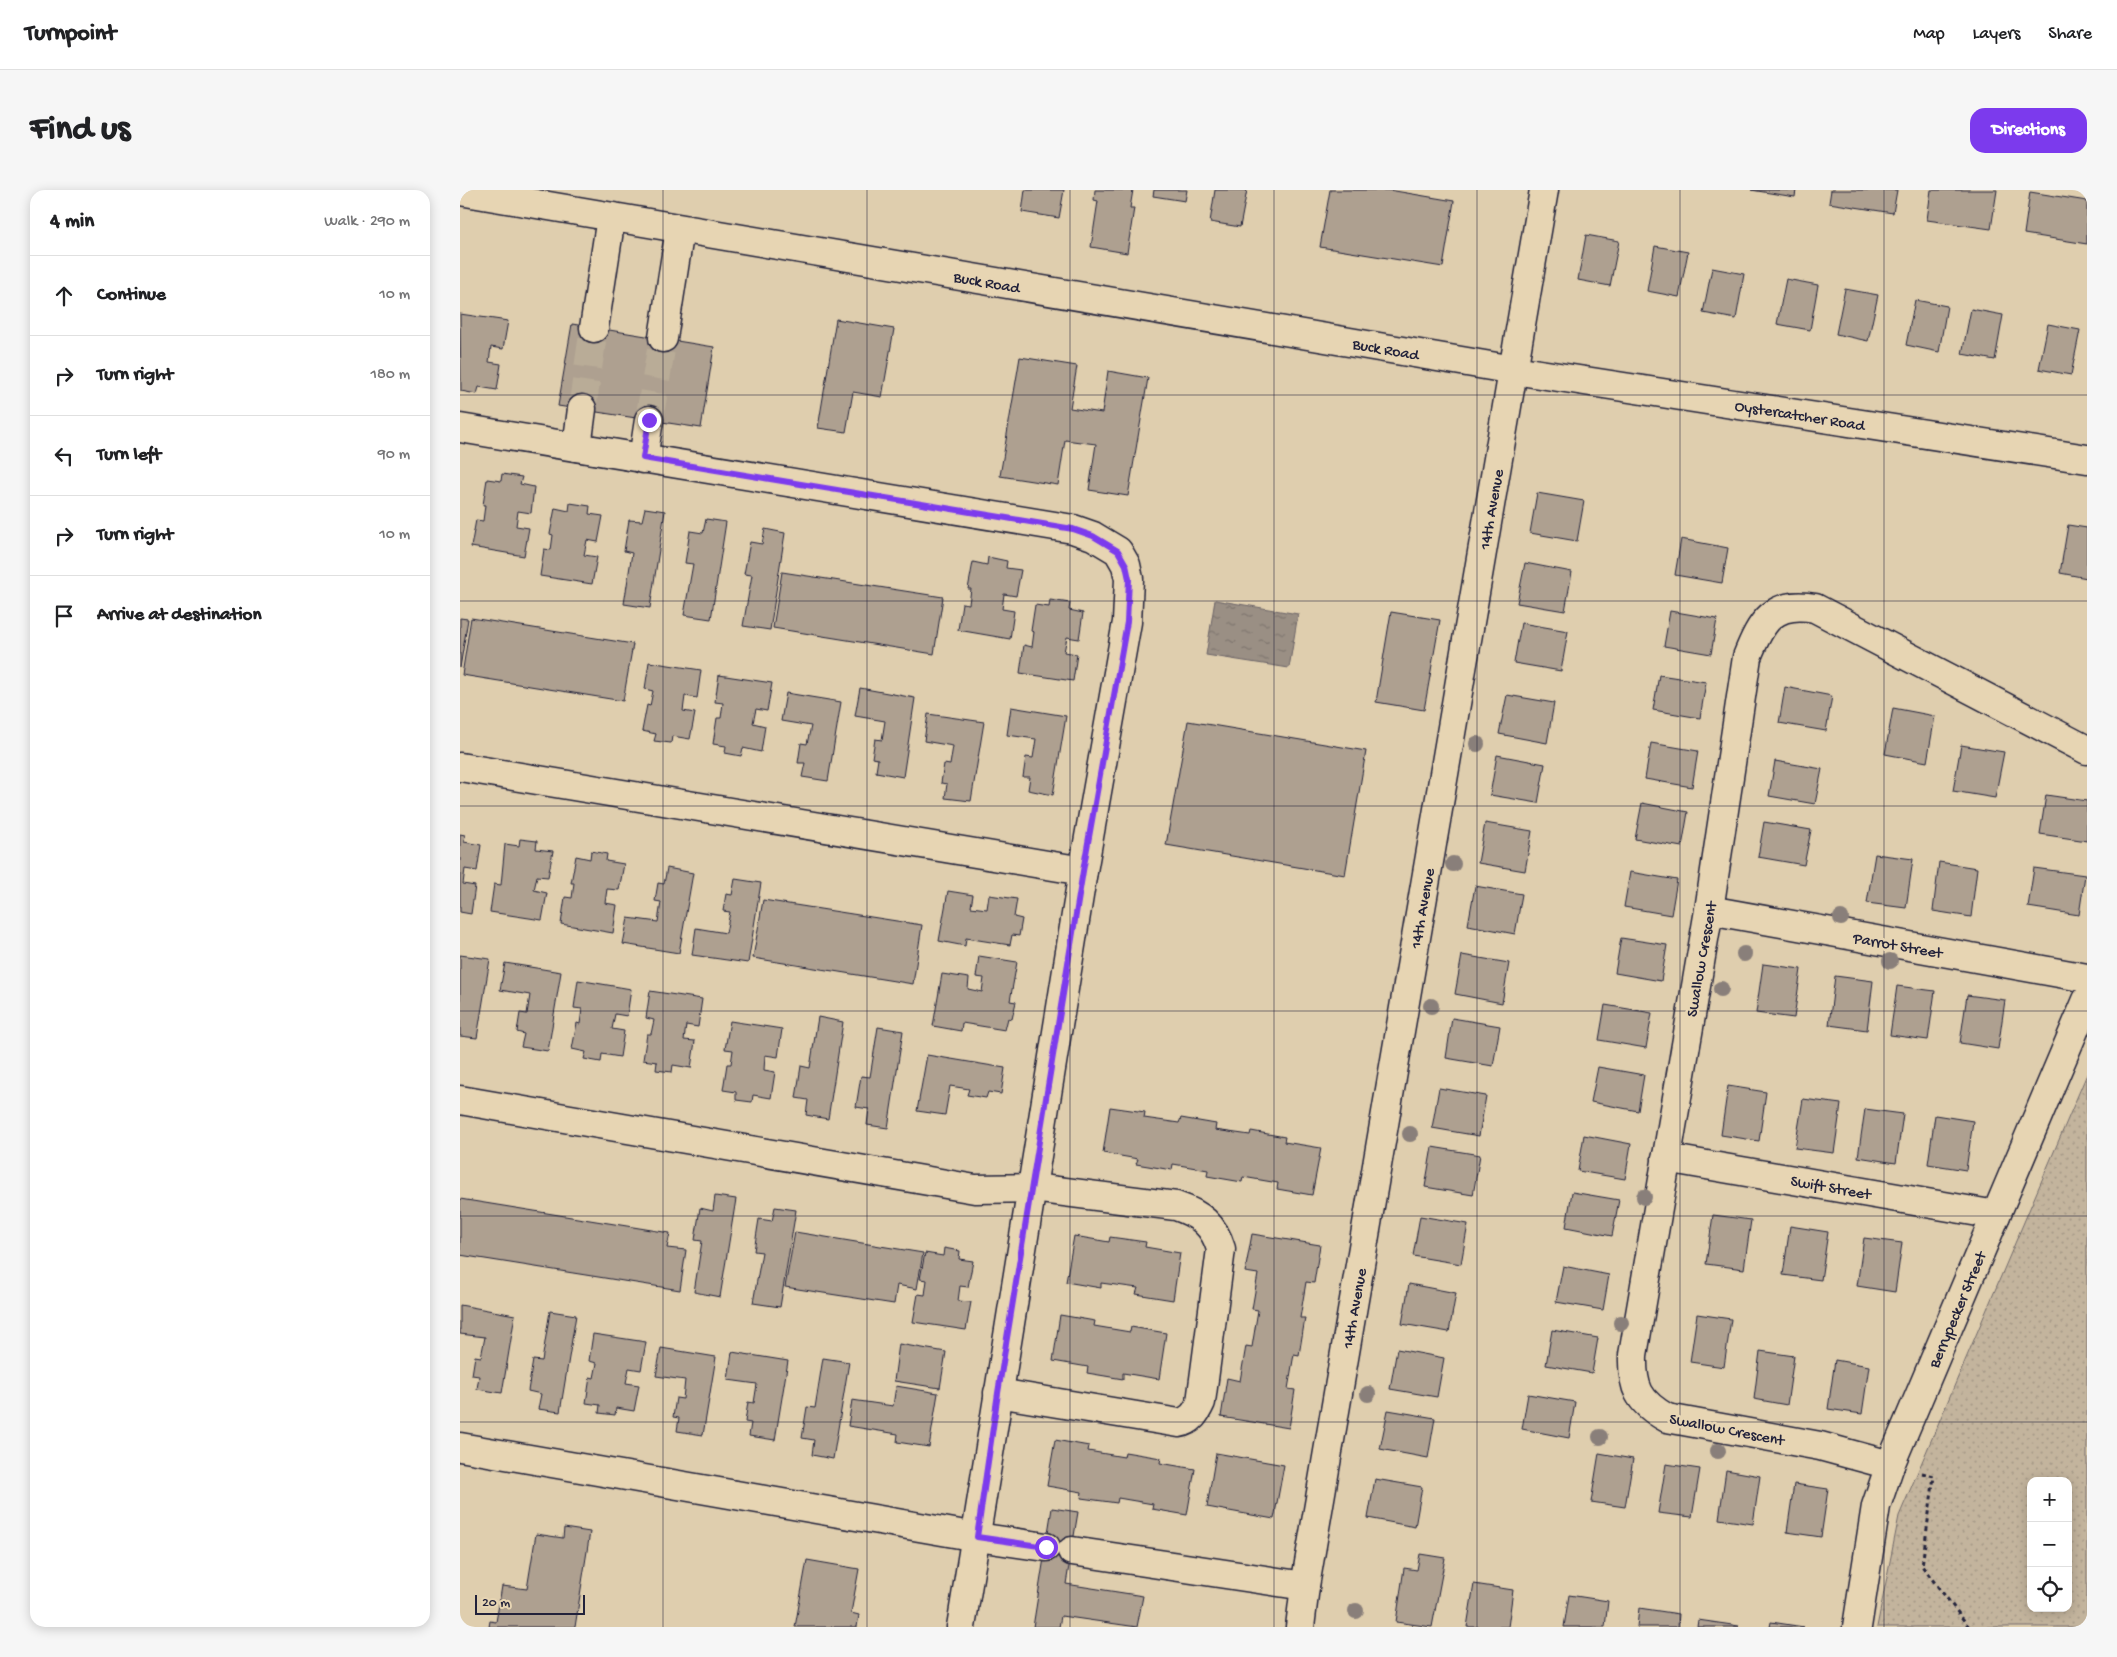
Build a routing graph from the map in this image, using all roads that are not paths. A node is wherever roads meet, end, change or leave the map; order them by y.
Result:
1 (1544, 190) edge
2 (460, 191) edge
3 (610, 217) junction
4 (680, 229) junction
5 (594, 328) tunnel mouth
6 (663, 338) tunnel mouth
7 (1514, 370) junction
8 (582, 409) tunnel mouth
9 (649, 420) tunnel mouth
10 (460, 428) edge
11 (576, 447) junction
12 (643, 458) junction
13 (2087, 459) edge
14 (2087, 750) edge
15 (460, 767) edge
16 (1083, 871) junction
17 (1709, 910) junction
18 (2087, 978) edge
19 (2087, 1000) edge
20 (460, 1100) edge
21 (1666, 1158) junction
22 (1033, 1188) junction
23 (1996, 1215) junction
24 (998, 1393) junction
25 (460, 1447) edge
26 (1890, 1465) junction
27 (977, 1537) junction
28 (1305, 1586) junction
29 (1302, 1626) edge
30 (961, 1627) edge
31 (1857, 1627) edge

1 - 7 street, 14th Avenue
2 - 3 street, Buck Road
3 - 4 street, Buck Road
3 - 5 street
4 - 6 street
4 - 7 street, Buck Road
7 - 13 street, Oystercatcher Road
7 - 28 street, 14th Avenue
8 - 11 street
9 - 12 street
10 - 11 street
11 - 12 street
12 - 16 street
14 - 17 street, Swallow Crescent
15 - 16 street
16 - 22 street
17 - 18 street, Parrot Street
17 - 21 street, Swallow Crescent
19 - 23 street, Berrypecker Street
20 - 22 street
21 - 23 street, Swift Street
21 - 26 street, Swallow Crescent
22 - 24 street
22 - 24 street
23 - 26 street, Berrypecker Street
24 - 27 street
25 - 27 street
26 - 31 street, Berrypecker Street
27 - 28 street
27 - 30 street
28 - 29 street, 14th Avenue

